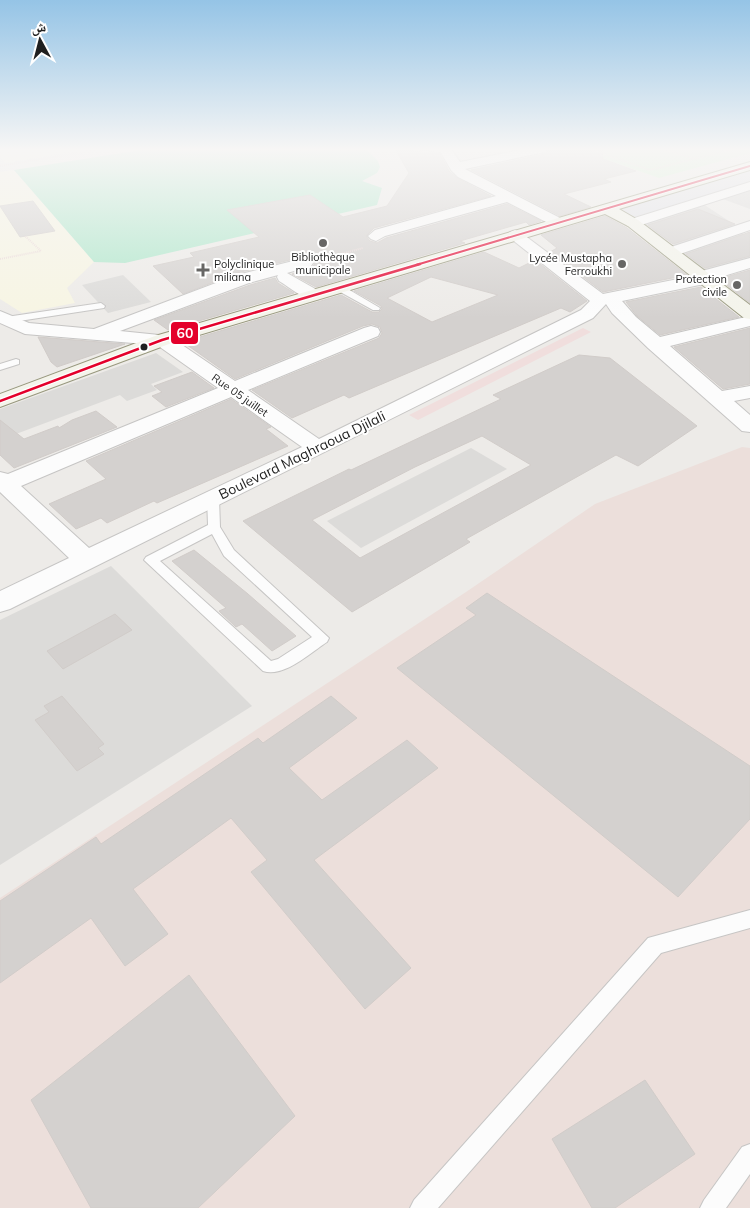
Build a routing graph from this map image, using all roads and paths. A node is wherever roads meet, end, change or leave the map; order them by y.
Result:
1 (480, 205) edge
2 (526, 205) edge
3 (614, 205) edge
4 (707, 205) edge
5 (716, 205) edge
6 (605, 208) junction
7 (557, 222) junction
8 (633, 223) junction
9 (749, 227) edge
10 (515, 235) junction
11 (25, 236) dead end
12 (376, 236) joint
13 (671, 252) junction
14 (0, 259) edge
15 (306, 263) joint
16 (750, 263) edge
17 (285, 277) dead end
18 (704, 279) junction
19 (338, 288) junction
20 (313, 295) junction
21 (600, 304) junction
22 (101, 306) dead end
23 (376, 308) dead end
24 (750, 314) edge
25 (3, 318) edge
26 (750, 321) edge
27 (630, 322) junction
28 (370, 332) dead end
29 (94, 334) junction
30 (162, 340) junction
31 (655, 344) junction
32 (16, 362) dead end
33 (0, 368) edge
34 (232, 390) junction
35 (750, 392) edge
36 (718, 398) junction
37 (0, 401) edge
38 (750, 426) edge
39 (318, 448) junction
40 (2, 482) edge
41 (214, 498) junction
42 (214, 527) junction
43 (86, 560) junction
44 (0, 602) edge
45 (750, 920) edge
46 (750, 1155) edge
47 (422, 1208) edge
48 (712, 1208) edge

1 - 12 street
2 - 7 street
3 - 6 main road
4 - 8 street
5 - 9 street
6 - 7 main road
6 - 8 main road
7 - 10 main road
8 - 13 main road
9 - 13 street
10 - 19 main road
10 - 21 street
11 - 14 path
12 - 15 path
13 - 18 main road
15 - 29 street
16 - 18 street, Boulevard Maghraoua Djilali
17 - 20 street
18 - 21 street, Boulevard Maghraoua Djilali
18 - 24 main road
19 - 20 main road
19 - 23 lane
20 - 30 main road
21 - 27 street
21 - 27 street
21 - 39 street, Boulevard Maghraoua Djilali
22 - 25 lane
25 - 29 street
26 - 31 street
27 - 31 street
28 - 34 street
29 - 30 street
30 - 34 street, Rue 05 juillet
30 - 37 main road
31 - 36 street
32 - 33 lane
34 - 39 street, Rue 05 juillet
34 - 40 street
35 - 36 street
36 - 38 street
39 - 41 street, Boulevard Maghraoua Djilali
40 - 43 street
41 - 42 lane
41 - 43 street, Boulevard Maghraoua Djilali
42 - 42 lane
43 - 44 street, Boulevard Maghraoua Djilali
45 - 47 lane
46 - 48 lane

